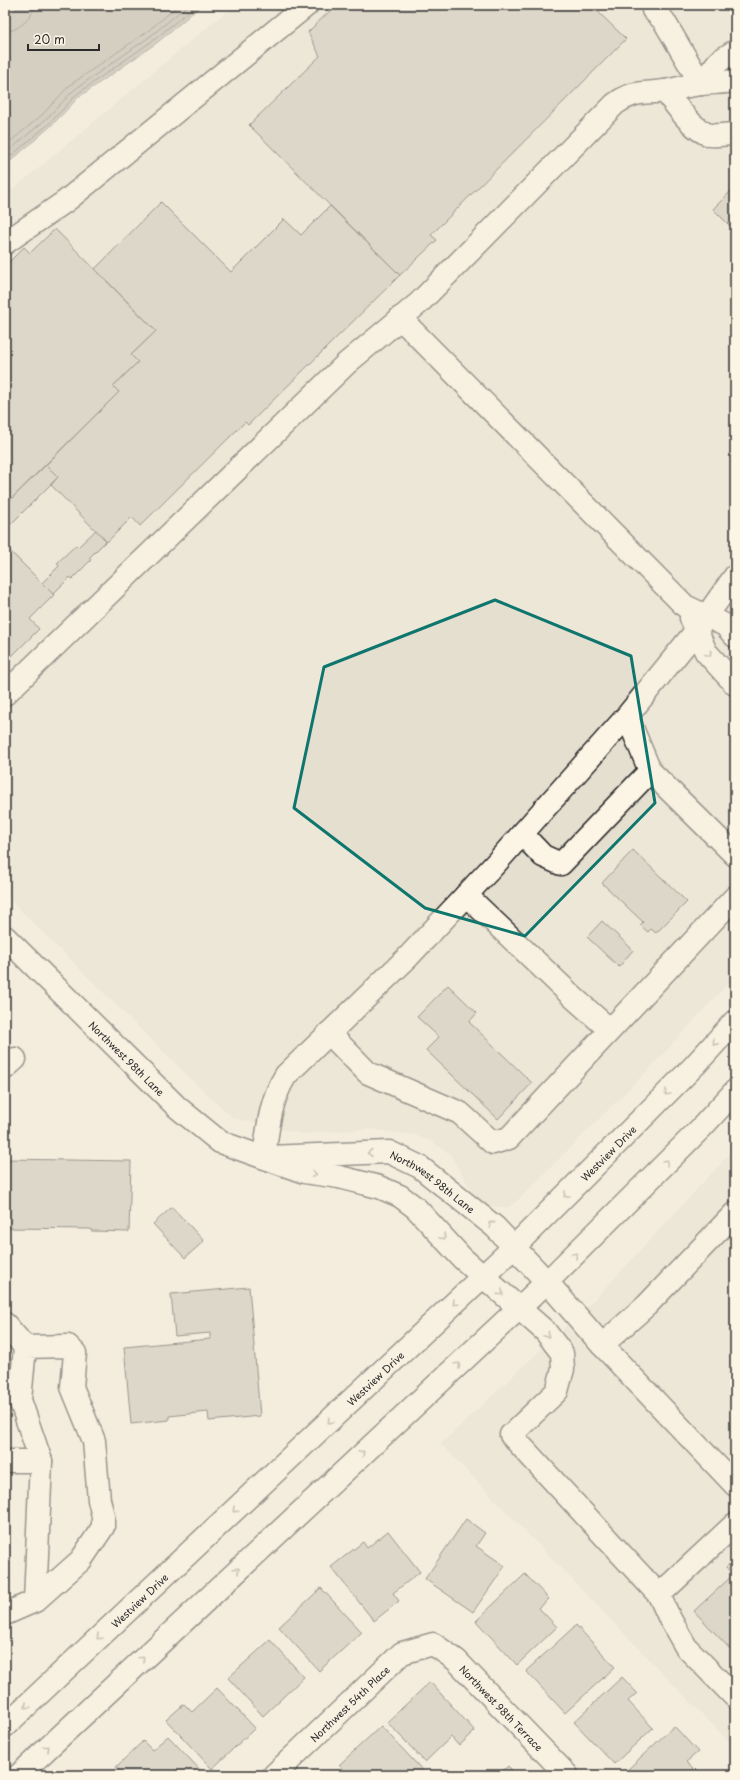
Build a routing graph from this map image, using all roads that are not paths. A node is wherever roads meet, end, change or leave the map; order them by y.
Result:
1 (308, 5) edge
2 (658, 5) edge
3 (735, 51) edge
4 (735, 80) edge
5 (701, 84) junction
6 (665, 91) junction
7 (735, 134) edge
8 (5, 243) edge
9 (400, 318) junction
10 (735, 576) edge
11 (701, 624) junction
12 (735, 636) edge
13 (735, 684) edge
14 (5, 694) edge
15 (627, 716) junction
16 (650, 771) junction
17 (522, 834) junction
18 (735, 855) edge
19 (466, 894) junction
20 (735, 897) edge
21 (5, 937) edge
22 (735, 1021) edge
23 (610, 1030) junction
24 (329, 1033) junction
25 (735, 1091) edge
26 (264, 1157) junction
27 (735, 1213) edge
28 (514, 1247) junction
29 (483, 1276) junction
30 (547, 1282) junction
31 (518, 1309) junction
32 (5, 1324) edge
33 (602, 1345) junction
34 (24, 1347) junction
35 (5, 1461) edge
36 (41, 1461) junction
37 (735, 1485) edge
38 (735, 1524) edge
39 (659, 1595) junction
40 (35, 1602) junction
41 (5, 1614) edge
42 (433, 1644) joint
43 (735, 1697) edge
44 (5, 1726) edge
45 (19, 1775) edge
46 (274, 1775) edge
47 (567, 1775) edge

1 - 8 street
2 - 5 street
3 - 5 street
4 - 5 street
5 - 6 street
6 - 7 street
6 - 9 street
9 - 11 street
9 - 14 street
10 - 11 street
11 - 12 street
11 -> 13 street
11 - 15 street
15 - 16 street
15 - 17 street
16 - 17 street
16 - 18 street
17 - 19 street
19 - 23 street
19 - 24 street
20 - 23 street
21 - 26 street, Northwest 98th Lane
22 -> 28 street, Westview Drive
23 - 24 street
24 - 26 street
30 -> 25 street
28 -> 26 street, Northwest 98th Lane
26 -> 29 street, Northwest 98th Lane
27 - 33 street
28 - 29 street, Westview Drive
28 - 30 street, Northwest 98th Lane
29 -> 31 street, Northwest 98th Lane
29 -> 44 street, Westview Drive
30 - 31 street
30 - 33 street, Northwest 98th Lane
31 -> 39 street, Northwest 98th Lane
45 -> 31 street
32 - 34 street
33 - 37 street, Northwest 98th Lane
34 - 36 street
34 - 40 street
35 - 36 street
36 - 40 street
38 - 39 street
39 - 43 street
40 - 41 street
42 - 46 street, Northwest 54th Place
42 - 47 street, Northwest 98th Terrace

